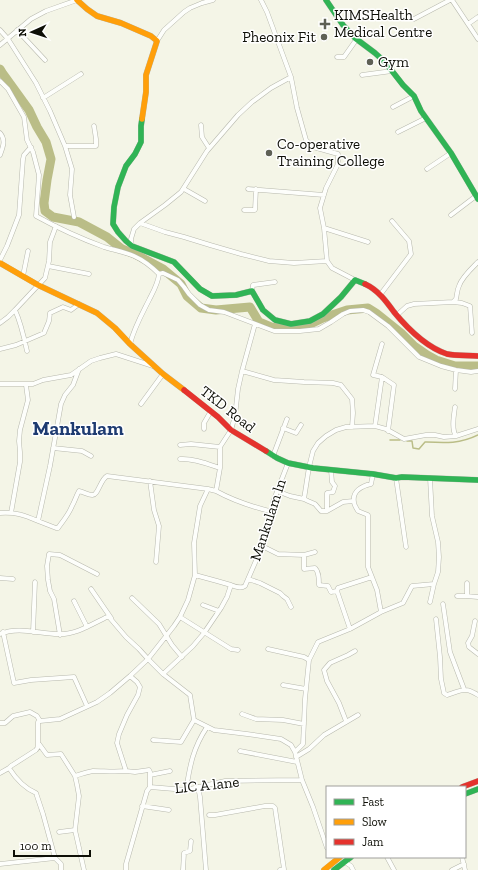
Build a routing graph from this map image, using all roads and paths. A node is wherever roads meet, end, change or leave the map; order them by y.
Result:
1 (77, 0) edge
2 (213, 0) edge
3 (261, 0) edge
4 (326, 0) edge
5 (451, 0) edge
6 (478, 17) edge
7 (414, 19) dead end
8 (468, 24) junction
9 (0, 30) edge
10 (17, 30) junction
11 (8, 39) junction
12 (478, 39) edge
13 (356, 40) junction
14 (157, 41) junction
15 (0, 45) edge
16 (337, 57) dead end
17 (45, 60) dead end
18 (392, 71) junction
19 (81, 74) dead end
20 (362, 75) dead end
21 (291, 77) junction
22 (0, 81) edge
23 (414, 96) junction
24 (43, 98) junction
25 (393, 108) dead end
26 (426, 118) junction
27 (201, 125) dead end
28 (94, 126) dead end
29 (398, 132) dead end
30 (0, 133) edge
31 (65, 146) junction
32 (31, 147) junction
33 (209, 148) junction
34 (0, 153) edge
35 (451, 153) junction
36 (427, 168) dead end
37 (184, 189) junction
38 (248, 189) dead end
39 (256, 189) junction
40 (324, 195) junction
41 (477, 198) edge
42 (205, 201) dead end
43 (244, 210) dead end
44 (451, 215) dead end
45 (74, 217) dead end
46 (392, 221) dead end
47 (140, 223) junction
48 (56, 226) junction
49 (324, 228) junction
50 (368, 242) dead end
51 (132, 246) junction
52 (28, 250) dead end
53 (327, 261) junction
54 (0, 262) edge
55 (478, 262) edge
56 (48, 266) junction
57 (89, 274) dead end
58 (159, 274) junction
59 (23, 276) junction
60 (355, 280) junction
61 (275, 282) dead end
62 (38, 285) junction
63 (252, 291) junction
64 (380, 295) junction
65 (453, 302) junction
66 (79, 304) junction
67 (15, 310) junction
68 (396, 315) junction
69 (0, 323) edge
70 (256, 324) junction
71 (472, 333) dead end
72 (25, 341) junction
73 (130, 344) junction
74 (382, 344) dead end
75 (0, 349) edge
76 (27, 351) dead end
77 (478, 356) edge
78 (154, 367) junction
79 (79, 369) junction
80 (456, 370) junction
81 (242, 371) junction
82 (478, 371) edge
83 (163, 374) junction
84 (382, 377) junction
85 (0, 384) edge
86 (26, 385) junction
87 (455, 389) dead end
88 (141, 404) dead end
89 (455, 407) dead end
90 (211, 411) junction
91 (287, 419) dead end
92 (301, 425) dead end
93 (375, 426) junction
94 (352, 427) junction
95 (283, 428) junction
96 (204, 429) dead end
97 (478, 429) edge
98 (231, 430) junction
99 (388, 430) junction
100 (456, 436) junction
101 (180, 445) dead end
102 (220, 447) junction
103 (53, 448) junction
104 (91, 456) dead end
105 (273, 456) junction
106 (180, 459) dead end
107 (288, 463) junction
108 (309, 467) junction
109 (220, 468) junction
110 (331, 470) junction
111 (372, 474) junction
112 (396, 478) junction
113 (430, 478) junction
114 (478, 480) edge
115 (150, 481) junction
116 (208, 489) junction
117 (216, 491) junction
118 (277, 491) junction
119 (304, 499) junction
120 (353, 501) junction
121 (327, 511) junction
122 (273, 512) junction
123 (0, 513) edge
124 (12, 513) junction
125 (38, 521) junction
126 (262, 546) junction
127 (406, 547) dead end
128 (316, 552) dead end
129 (304, 555) junction
130 (156, 562) dead end
131 (98, 574) dead end
132 (195, 575) junction
133 (372, 577) junction
134 (0, 578) edge
135 (13, 579) dead end
136 (248, 579) junction
137 (35, 582) dead end
138 (467, 583) dead end
139 (434, 584) junction
140 (231, 585) junction
141 (91, 589) dead end
142 (337, 591) junction
143 (457, 596) dead end
144 (467, 596) junction
145 (478, 597) edge
146 (132, 598) dead end
147 (74, 601) dead end
148 (430, 602) dead end
149 (443, 604) dead end
150 (203, 605) dead end
151 (291, 607) dead end
152 (219, 611) junction
153 (381, 612) junction
154 (180, 617) junction
155 (111, 618) junction
156 (436, 619) dead end
157 (475, 621) dead end
158 (87, 627) junction
159 (350, 629) junction
160 (34, 632) junction
161 (204, 632) junction
162 (1, 633) edge
163 (60, 634) junction
164 (166, 635) junction
165 (238, 650) dead end
166 (268, 650) dead end
167 (355, 651) dead end
168 (478, 654) edge
169 (182, 657) junction
170 (148, 659) junction
171 (309, 660) junction
172 (163, 674) junction
173 (130, 676) junction
174 (283, 685) dead end
175 (306, 689) junction
176 (464, 689) junction
177 (478, 695) edge
178 (87, 706) junction
179 (242, 714) dead end
180 (358, 715) dead end
181 (194, 720) junction
182 (40, 721) junction
183 (346, 721) junction
184 (0, 723) edge
185 (304, 724) junction
186 (207, 727) junction
187 (153, 740) dead end
188 (39, 744) junction
189 (240, 751) dead end
190 (295, 752) junction
191 (297, 759) junction
192 (9, 768) junction
193 (126, 771) junction
194 (170, 771) dead end
195 (0, 773) edge
196 (150, 775) junction
197 (74, 776) junction
198 (302, 780) junction
199 (478, 781) edge
200 (465, 786) edge
201 (150, 787) junction
202 (198, 787) junction
203 (478, 789) edge
204 (186, 790) junction
205 (466, 794) edge
206 (142, 806) junction
207 (169, 810) dead end
208 (209, 815) dead end
209 (75, 830) junction
210 (59, 832) dead end
211 (191, 840) dead end
212 (326, 845) edge
213 (55, 858) junction
214 (350, 858) edge
215 (388, 858) edge
216 (462, 858) edge
217 (345, 862) junction
218 (0, 864) edge
219 (464, 864) junction
220 (333, 865) edge
221 (61, 870) edge
222 (84, 870) edge
223 (126, 870) edge
224 (183, 870) edge
225 (206, 870) edge
226 (280, 870) edge
227 (324, 870) edge
228 (353, 870) edge
229 (394, 870) edge
230 (452, 870) edge
231 (465, 870) edge

1 - 10 street
1 - 14 street
2 - 14 street
3 - 21 street
4 - 13 street
5 - 7 street
5 - 8 street
6 - 8 street
8 - 12 street
9 - 11 street
10 - 11 street
10 - 17 street
11 - 15 street
11 - 24 street
13 - 16 street
13 - 18 street
14 - 51 street
18 - 20 street
18 - 23 street
19 - 24 street
21 - 33 street
21 - 40 street
22 - 32 street
23 - 25 street
23 - 26 street
24 - 31 street
26 - 29 street
26 - 35 street
27 - 33 street
28 - 31 street
30 - 34 street
31 - 45 street
32 - 48 street
32 - 54 street
33 - 37 street
35 - 36 street
35 - 41 street
37 - 42 street
37 - 47 street
38 - 39 street
39 - 40 street
39 - 43 street
40 - 49 street
41 - 44 street
46 - 64 street
47 - 51 street
47 - 53 street
48 - 56 street
48 - 58 street
49 - 50 street
49 - 53 street
51 - 63 street
52 - 59 street
53 - 60 street
54 - 59 street, TKD Road
55 - 65 street
56 - 57 street
56 - 62 street
58 - 70 street
58 - 73 street
59 - 62 street, TKD Road
60 - 63 street
60 - 64 street
61 - 63 street
62 - 66 street, TKD Road
62 - 67 street
64 - 68 street
65 - 68 street
65 - 71 street
66 - 72 street
66 - 73 street, TKD Road
67 - 69 street
67 - 72 street
68 - 77 street
70 - 80 street
70 - 81 street
72 - 75 street
72 - 76 street
73 - 78 street, TKD Road
74 - 84 street
78 - 79 street
78 - 83 street, TKD Road
79 - 86 street
79 - 103 street
80 - 82 street
80 - 87 street
81 - 94 street
81 - 98 street
83 - 88 street
83 - 90 street, TKD Road
84 - 93 street
84 - 99 street
85 - 86 street
86 - 124 street
89 - 100 street
90 - 96 street
90 - 98 street, TKD Road
91 - 95 street
92 - 95 street
93 - 94 street
93 - 99 street
94 - 108 street
95 - 105 street
97 - 100 street
98 - 102 street
98 - 105 street, TKD Road
99 - 100 street
101 - 102 street
102 - 109 street
103 - 104 street
103 - 125 street
105 - 107 street, TKD Road
106 - 109 street
107 - 108 street, TKD Road
107 - 118 street, Mankulam ln
108 - 110 street, TKD Road
108 - 119 street
109 - 117 street
110 - 111 street, TKD Road
110 - 121 street
111 - 112 street, TKD Road
111 - 120 street
112 - 113 street, TKD Road
112 - 127 street
113 - 114 street, TKD Road
113 - 139 street
115 - 116 street
115 - 125 street
115 - 130 street
116 - 117 street
116 - 132 street
117 - 122 street
118 - 119 street
118 - 122 street, Mankulam ln
119 - 121 street
120 - 121 street
120 - 133 street
122 - 126 street, Mankulam ln
123 - 124 street
124 - 125 street
126 - 129 street
126 - 136 street, Mankulam ln
128 - 129 street
129 - 142 street
131 - 163 street
132 - 140 street
132 - 154 street
133 - 142 street
133 - 153 street
134 - 135 street
136 - 140 street, Mankulam ln
136 - 151 street
137 - 160 street
138 - 144 street
139 - 148 street
139 - 153 street
140 - 152 street
141 - 155 street
142 - 159 street
143 - 144 street
144 - 145 street
146 - 164 street
147 - 158 street
149 - 176 street
150 - 152 street
152 - 161 street
153 - 159 street
154 - 161 street
154 - 164 street
155 - 158 street
155 - 170 street
156 - 176 street
157 - 168 street
158 - 163 street
159 - 171 street
160 - 162 street
160 - 163 street
161 - 165 street
161 - 169 street
162 - 178 street
164 - 169 street
164 - 170 street
166 - 171 street
167 - 183 street
169 - 172 street
170 - 172 street
170 - 173 street
171 - 175 street
172 - 181 street
173 - 178 street
173 - 193 street
174 - 175 street
175 - 185 street
176 - 177 street
178 - 182 street
179 - 185 street
180 - 183 street
181 - 186 street
181 - 187 street
182 - 184 street
182 - 188 street
183 - 191 street
185 - 190 street
186 - 190 street
186 - 204 street
188 - 192 street
188 - 197 street
189 - 191 street
190 - 191 street
191 - 198 street
192 - 195 street
192 - 213 street
193 - 196 street
193 - 197 street
194 - 196 street
196 - 201 street
197 - 209 street
198 - 202 street, LIC A lane
198 - 212 street
199 - 200 street
201 - 204 street, LIC A lane
201 - 206 street
202 - 204 street, LIC A lane
202 - 225 street
203 - 205 street
206 - 207 street
206 - 223 street
208 - 226 street
209 - 210 street
209 - 222 street
211 - 224 street
213 - 218 street
213 - 221 street
214 - 217 street
215 - 229 street
216 - 219 street
217 - 220 street
217 - 228 street
219 - 230 street
219 - 231 street
220 - 227 street

